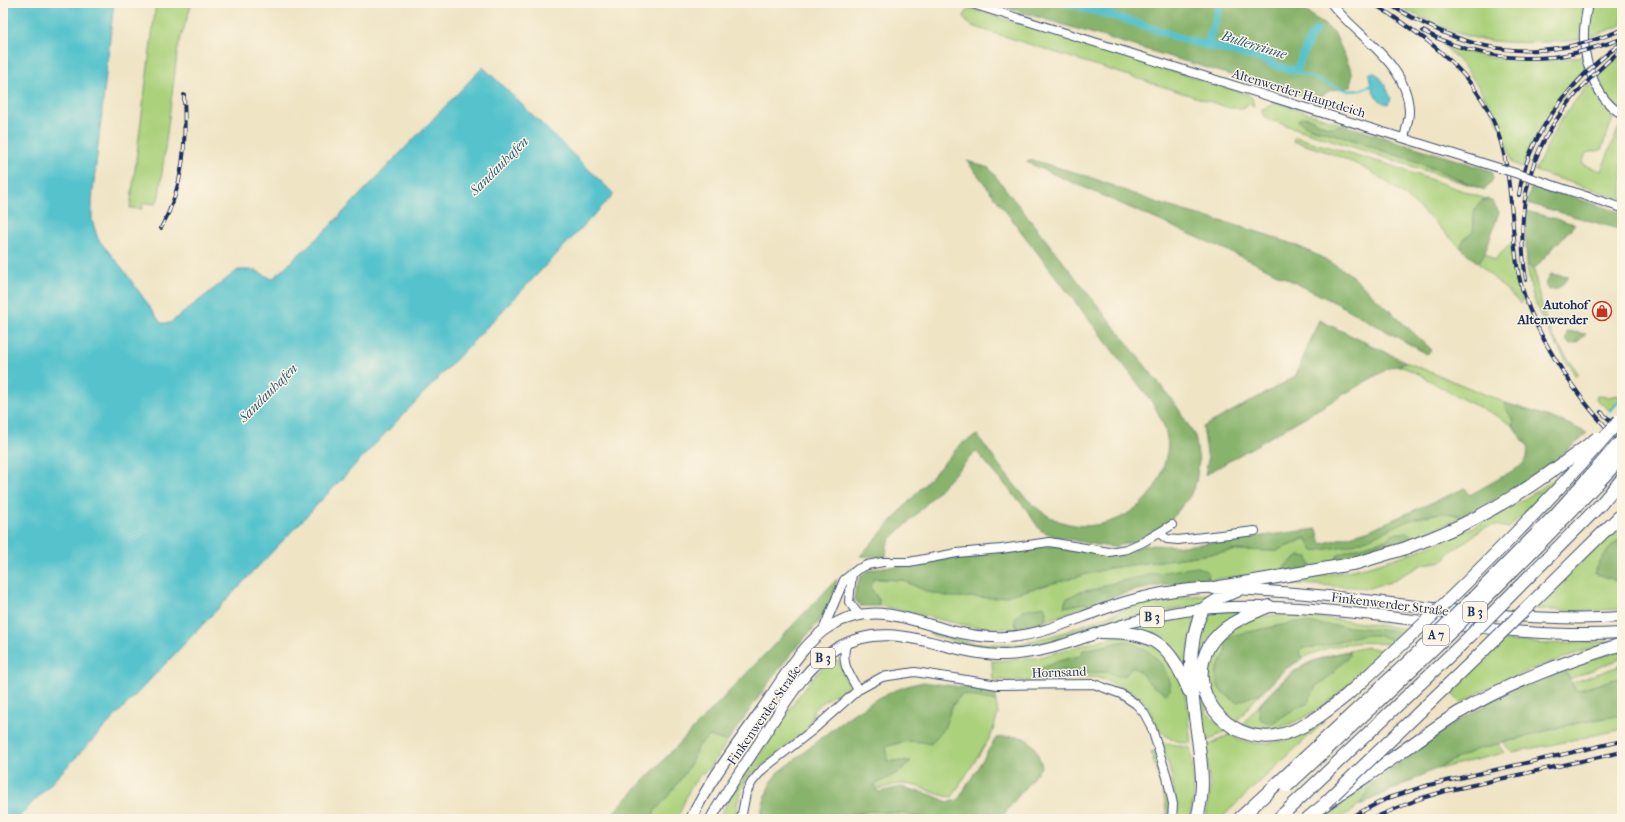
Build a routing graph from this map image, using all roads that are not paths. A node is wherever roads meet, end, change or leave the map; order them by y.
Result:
1 (969, 3) edge
2 (1588, 3) edge
3 (1332, 5) edge
4 (1622, 114) edge
5 (1404, 138) junction
6 (1622, 208) edge
7 (1620, 419) edge
8 (1622, 440) edge
9 (1622, 457) edge
10 (1622, 479) edge
11 (1622, 514) edge
12 (1172, 525) dead end
13 (1255, 532) dead end
14 (1159, 533) junction
15 (852, 573) junction
16 (1214, 588) junction
17 (1240, 590) junction
18 (1269, 606) junction
19 (1203, 609) junction
20 (859, 615) junction
21 (1622, 617) edge
22 (823, 630) junction
23 (1102, 632) junction
24 (1622, 633) edge
25 (846, 644) junction
26 (1622, 644) edge
27 (858, 690) junction
28 (1193, 700) junction
29 (1325, 803) junction
30 (691, 819) edge
31 (711, 819) edge
32 (741, 819) edge
33 (1172, 819) edge
34 (1197, 819) edge
35 (1239, 819) edge
36 (1251, 819) edge
37 (1278, 819) edge
38 (1307, 819) edge

1 - 5 street, Altenwerder Hauptdeich
2 - 4 street
3 - 5 street
5 - 6 street, Altenwerder Hauptdeich, bridge
7 - 16 highway, bridge
7 - 18 highway, bridge
8 - 35 highway, A 7, bridge
9 - 36 highway, A 7, bridge
10 - 37 highway, A 7, bridge
11 - 29 highway, bridge
12 - 14 street, Finkenwerder Straße
13 - 14 street
14 - 15 street, Finkenwerder Straße
15 - 20 street
15 - 22 street, Finkenwerder Straße
16 - 17 main road, Finkenwerder Straße / B 3
16 - 20 main road, Finkenwerder Straße / B 3
17 - 19 main road, Finkenwerder Straße
17 - 21 main road, Finkenwerder Straße / B 3
18 - 19 main road, Finkenwerder Straße / B 3
18 - 24 main road, Finkenwerder Straße / B 3
19 - 23 main road, Finkenwerder Straße / B 3
19 - 28 highway
20 - 22 main road, Finkenwerder Straße / B 3
22 - 30 main road, Finkenwerder Straße / B 3
23 - 25 main road, Finkenwerder Straße / B 3
23 - 28 highway
25 - 27 street
25 - 31 main road, Finkenwerder Straße / B 3
26 - 29 highway, bridge
27 - 32 street, Hornsand
27 - 33 street, Hornsand
28 - 34 highway
29 - 38 highway

